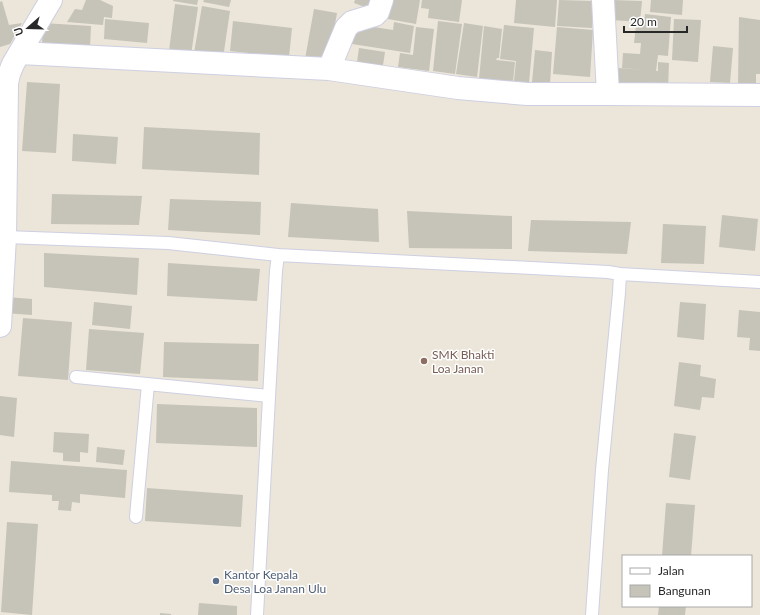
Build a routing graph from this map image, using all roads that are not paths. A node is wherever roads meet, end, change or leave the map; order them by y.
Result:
1 (51, 0) edge
2 (382, 0) edge
3 (603, 0) edge
4 (14, 54) edge
5 (329, 69) junction
6 (608, 94) junction
7 (760, 95) edge
8 (5, 237) junction
9 (278, 254) junction
10 (620, 274) junction
11 (760, 282) edge
12 (0, 326) edge
13 (76, 377) dead end
14 (148, 384) junction
15 (269, 396) junction
16 (136, 517) dead end
17 (257, 615) edge
18 (592, 615) edge

1 - 4 street
2 - 5 street
3 - 6 street
4 - 5 street
4 - 8 street
5 - 6 street
6 - 7 street
8 - 9 lane
8 - 12 street
9 - 10 lane
9 - 15 lane
10 - 11 lane
10 - 18 lane
13 - 14 lane
14 - 15 lane
14 - 16 lane
15 - 17 lane

